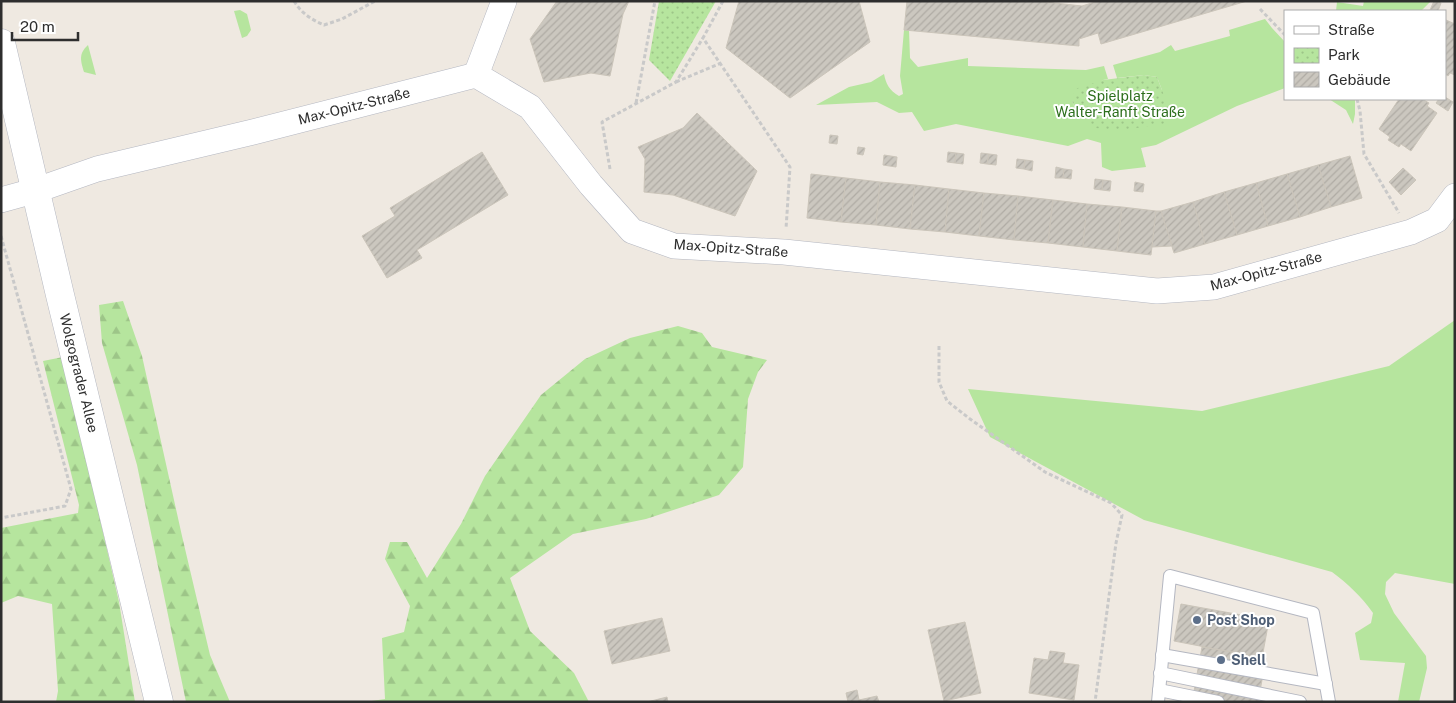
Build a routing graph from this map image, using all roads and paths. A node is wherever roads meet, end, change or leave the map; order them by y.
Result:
1 (294, 1) edge
2 (374, 1) edge
3 (504, 1) edge
4 (655, 1) edge
5 (723, 1) edge
6 (1260, 9) dead end
7 (1284, 34) edge
8 (703, 38) junction
9 (1, 44) edge
10 (720, 63) junction
11 (476, 75) junction
12 (676, 82) junction
13 (1357, 100) edge
14 (636, 103) junction
15 (591, 185) junction
16 (36, 190) junction
17 (1455, 196) edge
18 (1, 200) edge
19 (1411, 232) junction
20 (1, 236) edge
21 (784, 252) junction
22 (939, 346) dead end
23 (1, 518) edge
24 (1162, 654) junction
25 (1160, 673) junction
26 (1326, 684) junction
27 (1158, 696) edge
28 (159, 702) edge
29 (1095, 702) edge
30 (1218, 702) edge
31 (1300, 702) edge
32 (1329, 702) edge

1 - 2 path
3 - 11 street
4 - 14 path
5 - 8 path
6 - 7 path
8 - 10 path
8 - 12 path
9 - 16 main road, Wolgograder Allee
10 - 12 path
10 - 21 path
11 - 15 street, Max-Opitz-Straße
11 - 16 street, Max-Opitz-Straße
12 - 14 path
13 - 19 path
14 - 15 path
15 - 21 street, Max-Opitz-Straße
16 - 18 street, Max-Opitz-Straße
16 - 28 main road, Wolgograder Allee
17 - 19 street, Max-Opitz-Straße
19 - 21 street, Max-Opitz-Straße
20 - 23 path
22 - 29 path
24 - 25 lane
24 - 26 lane
24 - 26 lane
25 - 27 lane
25 - 31 lane
26 - 32 lane
27 - 30 lane

